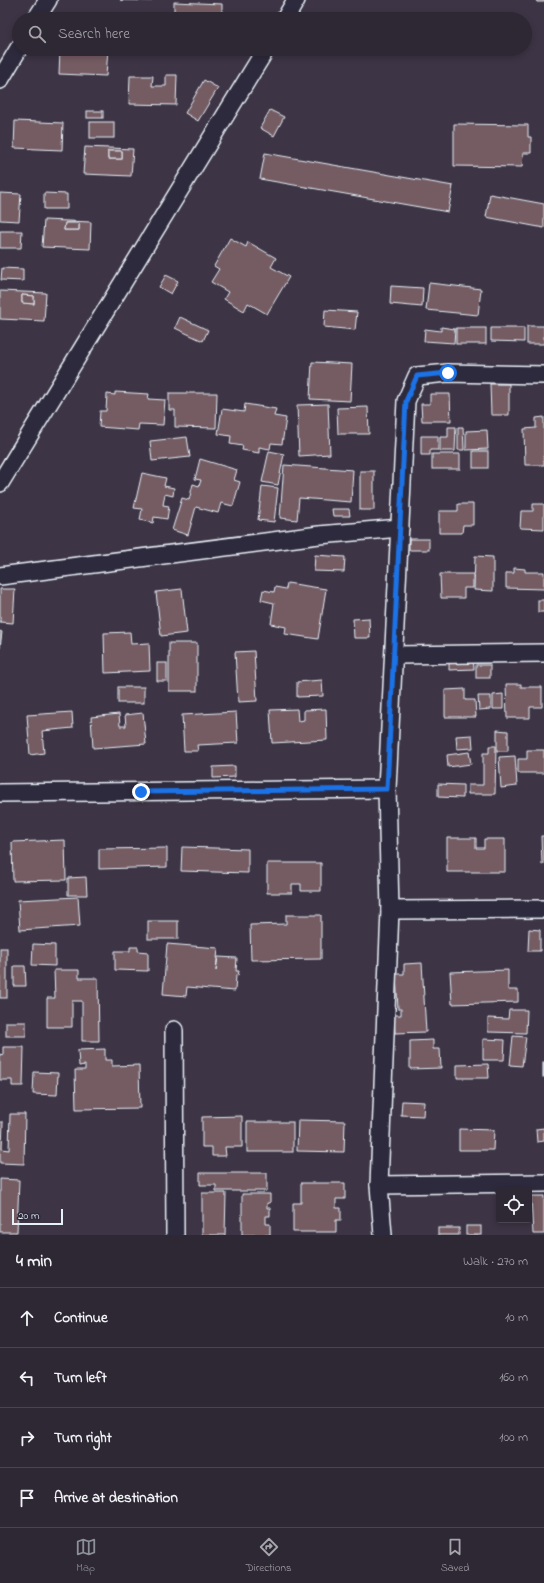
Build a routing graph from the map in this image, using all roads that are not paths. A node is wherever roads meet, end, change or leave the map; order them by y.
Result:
1 (48, 0) edge
2 (296, 0) edge
3 (40, 12) edge
4 (289, 12) edge
5 (14, 56) edge
6 (262, 56) edge
7 (0, 80) edge
8 (544, 375) edge
9 (0, 484) edge
10 (400, 528) junction
11 (0, 576) edge
12 (544, 653) edge
13 (395, 656) junction
14 (387, 789) junction
15 (0, 792) edge
16 (544, 909) edge
17 (390, 910) junction
18 (174, 1030) dead end
19 (544, 1183) edge
20 (379, 1185) junction
21 (175, 1235) edge
22 (383, 1235) edge

1 - 3 street
2 - 4 street
5 - 7 street
6 - 9 street
8 - 10 street
10 - 11 street
10 - 13 street
12 - 13 street
13 - 14 street
14 - 15 street
14 - 17 street
16 - 17 street
17 - 20 street
18 - 21 street
19 - 20 street
20 - 22 street

